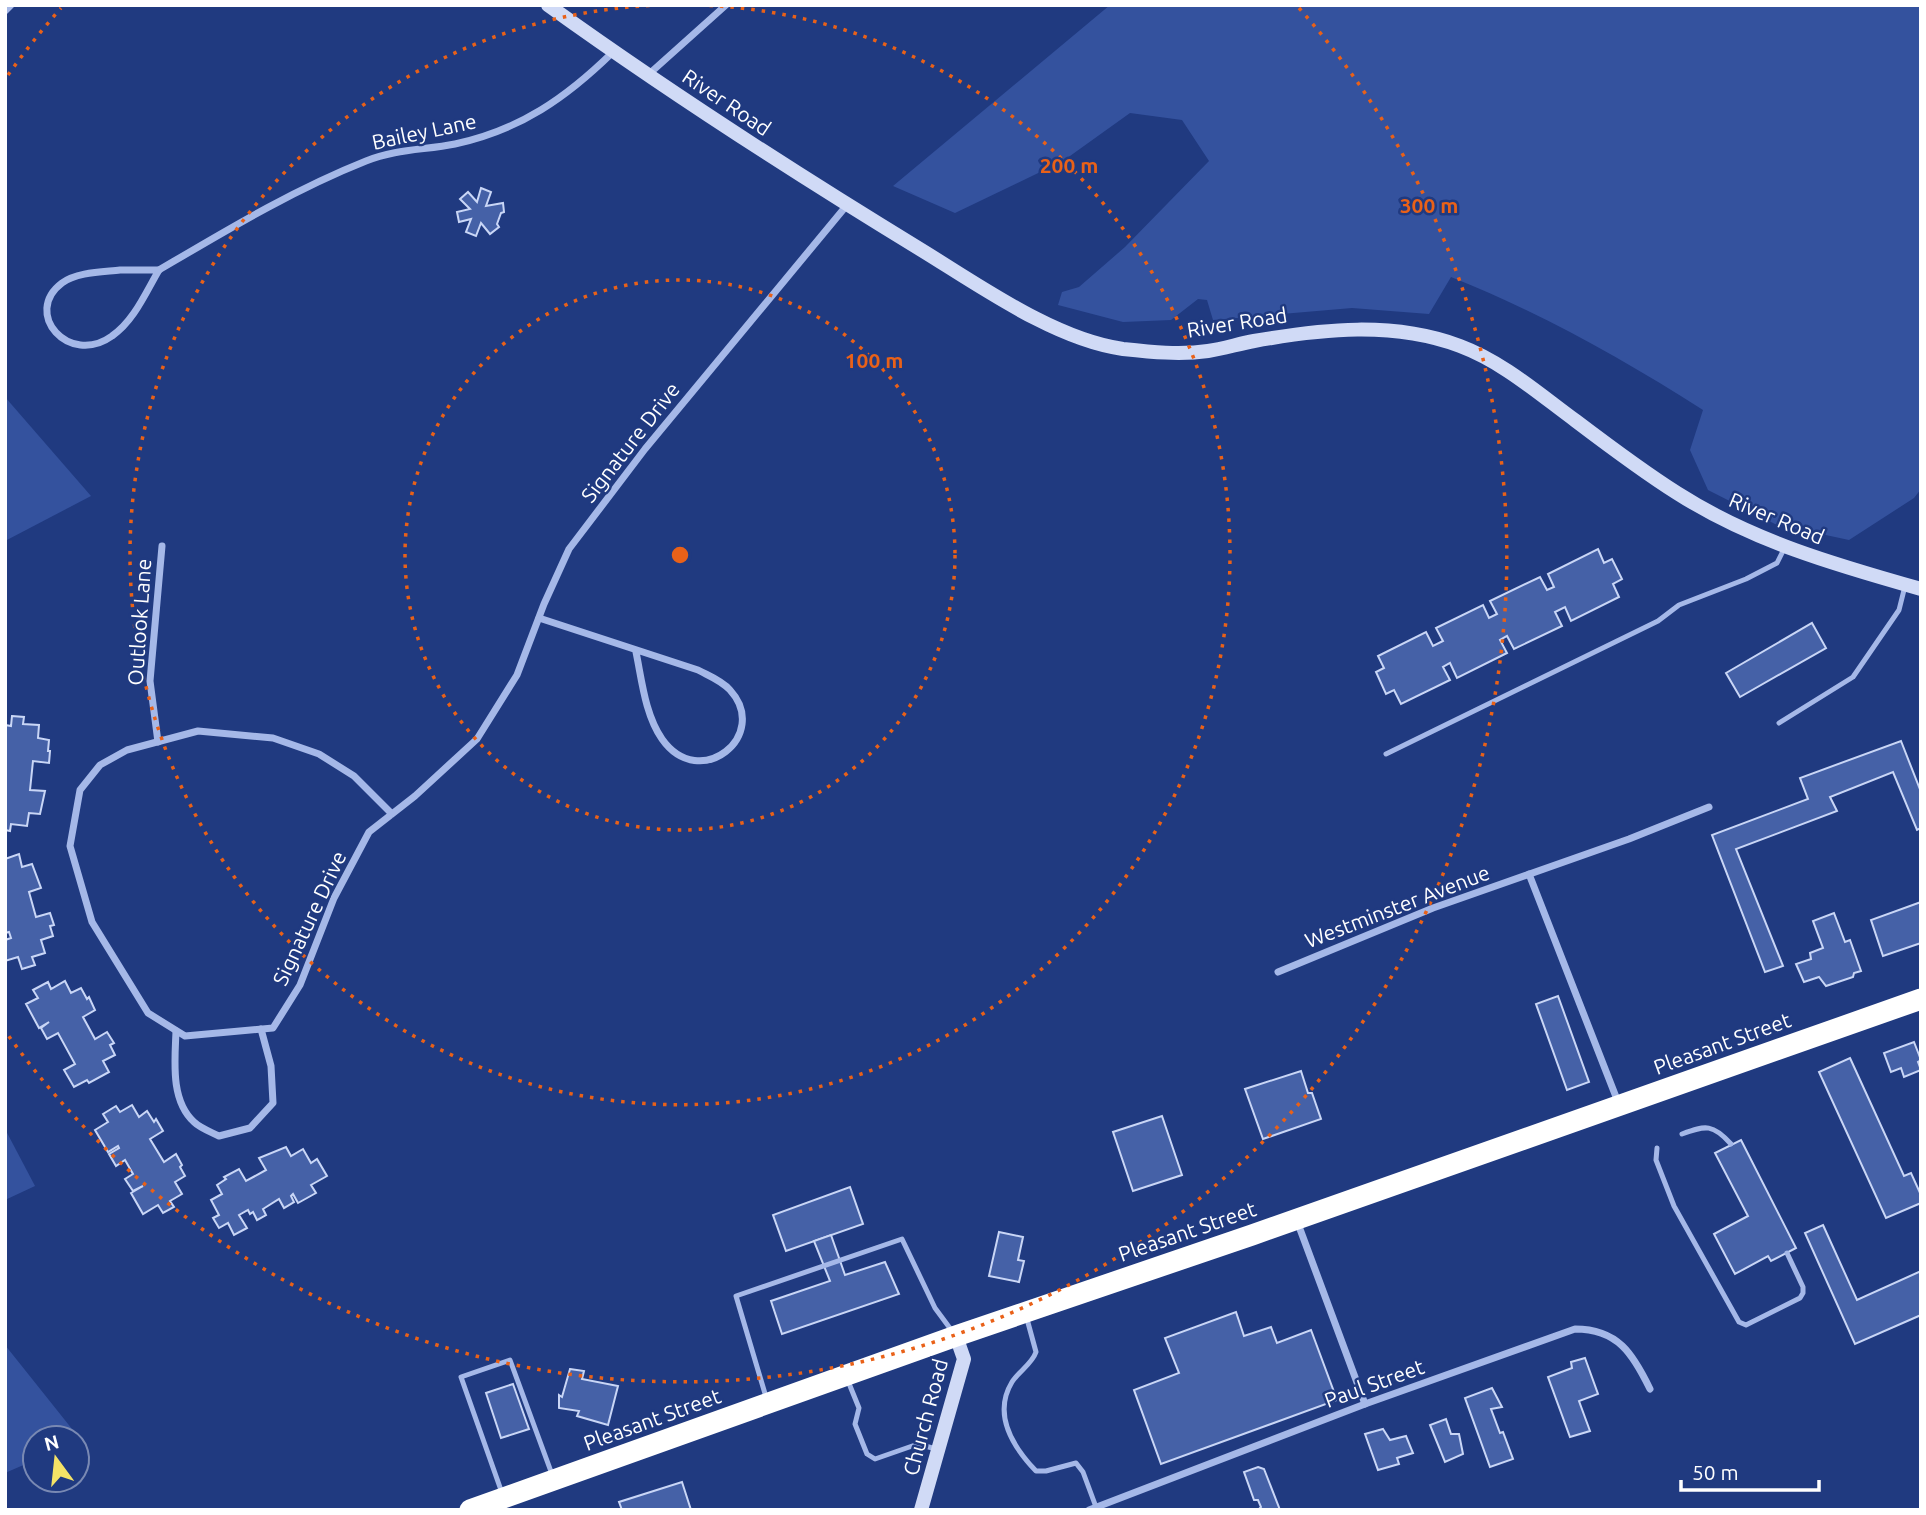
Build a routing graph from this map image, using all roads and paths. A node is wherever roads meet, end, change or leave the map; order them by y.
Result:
1 (10, 5) edge
2 (548, 5) edge
3 (726, 5) edge
4 (5, 11) edge
5 (613, 52) junction
6 (648, 75) junction
7 (847, 205) junction
8 (159, 270) junction
9 (162, 546) dead end
10 (1785, 547) junction
11 (1905, 584) junction
12 (1921, 589) edge
13 (539, 618) junction
14 (636, 652) junction
15 (1779, 723) dead end
16 (158, 742) junction
17 (1386, 754) dead end
18 (1709, 807) dead end
19 (392, 814) junction
20 (1529, 874) junction
21 (1278, 972) dead end
22 (1921, 999) edge
23 (261, 1029) junction
24 (176, 1031) junction
25 (1619, 1106) junction
26 (1682, 1134) dead end
27 (1731, 1144) dead end
28 (1657, 1148) dead end
29 (1297, 1220) junction
30 (1787, 1253) dead end
31 (1025, 1312) junction
32 (956, 1336) junction
33 (846, 1375) junction
34 (1650, 1390) dead end
35 (768, 1403) junction
36 (1365, 1404) junction
37 (939, 1450) junction
38 (554, 1480) junction
39 (504, 1498) junction
40 (1093, 1508) edge
41 (470, 1510) edge
42 (921, 1510) edge

1 - 4 street
2 - 5 street, River Road
3 - 6 street
5 - 6 street, River Road
5 - 8 street, Bailey Lane
6 - 7 street, River Road
7 - 10 street, River Road
7 - 13 street, Signature Drive
8 - 8 street, Bailey Lane
9 - 16 street, Outlook Lane
10 - 11 street, River Road
10 - 17 lane
11 - 12 street, River Road
11 - 15 lane
13 - 14 street
13 - 19 street, Signature Drive
14 - 14 street
16 - 19 street
16 - 24 street
18 - 20 street, Westminster Avenue
19 - 23 street, Signature Drive
20 - 21 street, Westminster Avenue
20 - 25 street
22 - 25 highway, Pleasant Street
23 - 24 street
23 - 24 street
25 - 29 highway, Pleasant Street
26 - 27 lane
28 - 30 lane
29 - 31 highway, Pleasant Street
29 - 36 street
31 - 32 highway, Pleasant Street
31 - 40 lane
32 - 33 highway, Pleasant Street
32 - 35 lane
32 - 37 street, Church Road
33 - 35 highway, Pleasant Street
33 - 37 lane
34 - 36 street, Paul Street
35 - 38 highway, Pleasant Street
36 - 40 street, Paul Street
37 - 42 street, Church Road
38 - 39 highway, Pleasant Street
38 - 39 lane
39 - 41 highway, Pleasant Street

